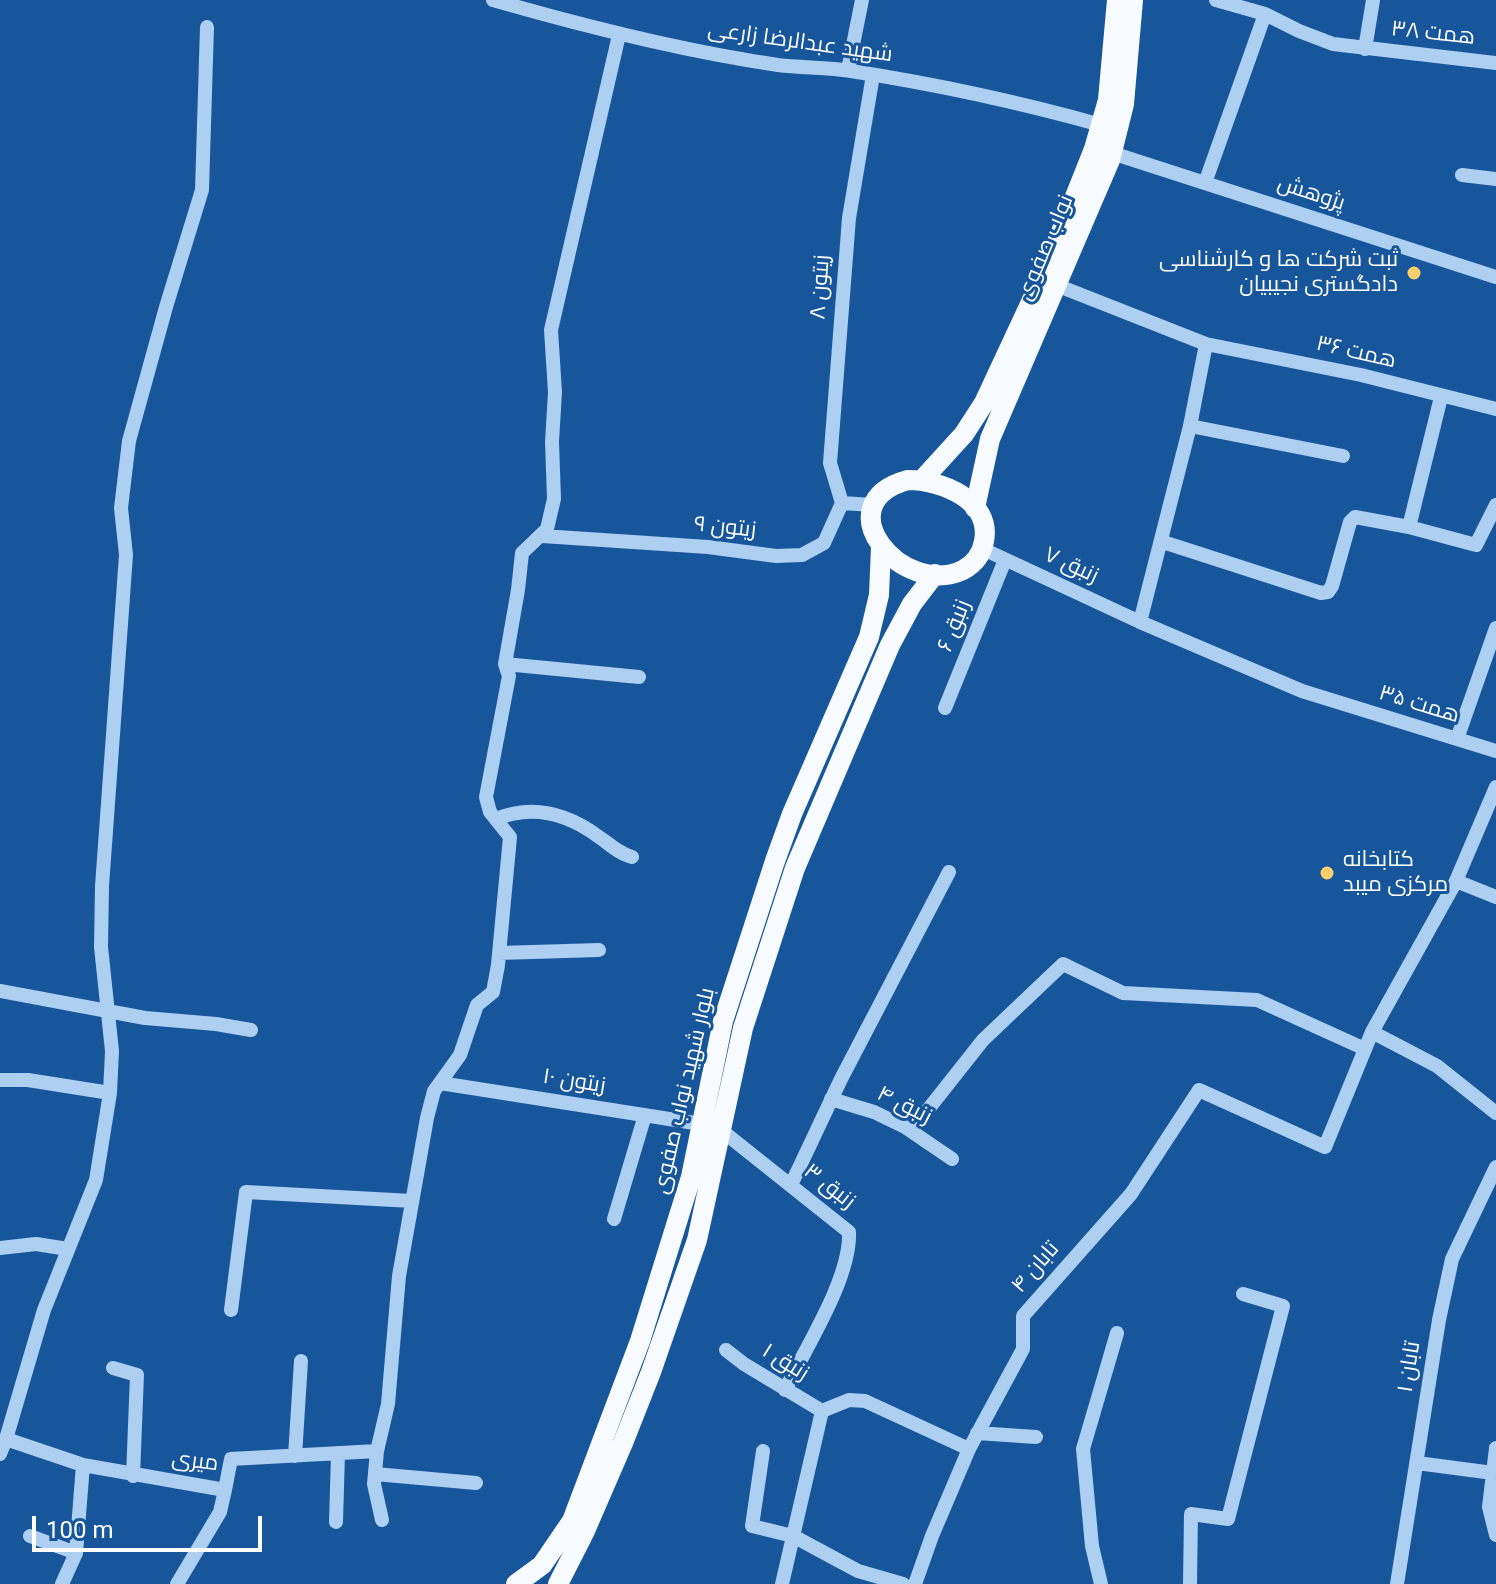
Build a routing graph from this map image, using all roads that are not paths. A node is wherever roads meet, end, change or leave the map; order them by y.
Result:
1 (493, 0) edge
2 (862, 0) edge
3 (1117, 0) edge
4 (1133, 0) edge
5 (1216, 0) edge
6 (1373, 0) edge
7 (1265, 14) junction
8 (207, 27) dead end
9 (619, 35) junction
10 (1365, 49) junction
11 (1496, 63) edge
12 (848, 70) junction
13 (873, 75) junction
14 (1101, 125) junction
15 (1112, 153) junction
16 (1462, 175) dead end
17 (1496, 179) edge
18 (1205, 183) junction
19 (1074, 220) junction
20 (1496, 277) edge
21 (1056, 285) junction
22 (1206, 344) junction
23 (1441, 397) junction
24 (1496, 409) edge
25 (1190, 426) junction
26 (1343, 456) dead end
27 (922, 480) junction
28 (842, 503) junction
29 (873, 505) junction
30 (1496, 505) edge
31 (975, 508) junction
32 (1409, 527) junction
33 (542, 536) junction
34 (1163, 542) junction
35 (881, 547) junction
36 (983, 549) junction
37 (1005, 560) junction
38 (935, 574) junction
39 (1140, 622) junction
40 (1496, 628) edge
41 (505, 664) junction
42 (639, 677) dead end
43 (1329, 700) joint
44 (945, 708) dead end
45 (1457, 739) junction
46 (1496, 751) edge
47 (1496, 787) edge
48 (496, 819) junction
49 (632, 857) dead end
50 (949, 872) dead end
51 (1456, 881) junction
52 (1496, 897) edge
53 (599, 950) dead end
54 (499, 953) junction
55 (0, 991) edge
56 (108, 1010) junction
57 (251, 1030) dead end
58 (1372, 1032) junction
59 (1365, 1049) junction
60 (0, 1080) edge
61 (440, 1083) junction
62 (110, 1093) junction
63 (831, 1099) junction
64 (1496, 1113) edge
65 (645, 1115) junction
66 (701, 1124) junction
67 (721, 1130) junction
68 (911, 1131) junction
69 (952, 1159) dead end
70 (1496, 1167) edge
71 (701, 1180) junction
72 (791, 1185) junction
73 (412, 1201) junction
74 (614, 1219) dead end
75 (0, 1248) edge
76 (68, 1249) junction
77 (1243, 1294) dead end
78 (231, 1310) dead end
79 (1117, 1333) dead end
80 (726, 1350) dead end
81 (301, 1361) dead end
82 (113, 1368) dead end
83 (785, 1390) junction
84 (822, 1411) junction
85 (977, 1433) junction
86 (1036, 1437) dead end
87 (6, 1439) junction
88 (1496, 1448) edge
89 (969, 1449) junction
90 (377, 1451) junction
91 (763, 1451) dead end
92 (338, 1453) junction
93 (0, 1454) edge
94 (295, 1456) junction
95 (1417, 1463) junction
96 (83, 1465) junction
97 (1493, 1473) junction
98 (375, 1474) junction
99 (133, 1476) junction
100 (476, 1483) dead end
101 (225, 1490) junction
102 (382, 1520) dead end
103 (336, 1522) dead end
104 (1496, 1535) edge
105 (30, 1536) dead end
106 (793, 1536) junction
107 (76, 1553) junction
108 (62, 1584) edge
109 (177, 1584) edge
110 (516, 1584) edge
111 (558, 1584) edge
112 (782, 1584) edge
113 (903, 1584) edge
114 (915, 1584) edge
115 (1101, 1584) edge
116 (1190, 1584) edge
117 (1397, 1584) edge

1 - 9 street, شهید عبدالرضا زارعی
2 - 12 street
3 - 14 main road, نواب صفوی
4 - 15 main road, نواب صفوی
5 - 7 street, همت ۳۸
6 - 10 street
7 - 10 street, همت ۳۸
7 - 18 street
8 - 56 street
9 - 12 street, شهید عبدالرضا زارعی
9 - 33 street
10 - 11 street, همت ۳۸
12 - 13 street, شهید عبدالرضا زارعی
13 - 14 street, شهید عبدالرضا زارعی
13 - 28 street, زیتون ۸
14 - 19 main road, نواب صفوی
15 - 18 street, پژوهش
15 - 19 main road, نواب صفوی
16 - 17 street
18 - 20 street, پژوهش
19 - 21 main road, نواب صفوی
19 - 27 main road, نواب صفوی
21 - 22 street, همت ۳۶
21 - 31 main road, نواب صفوی
22 - 23 street, همت ۳۶
22 - 25 street
23 - 24 street, همت ۳۶
23 - 32 street
25 - 26 street
25 - 34 street
27 - 29 main road
27 - 31 main road
28 - 29 street
28 - 33 street, زیتون ۹
29 - 35 main road
30 - 32 street
31 - 36 main road
32 - 34 street
33 - 41 street
34 - 39 street
35 - 38 main road
35 - 66 main road, بلوار شهید نواب صفوی
36 - 37 street, زنبق ۷
36 - 38 main road
37 - 39 street, زنبق ۷
37 - 44 street, زنبق ۶
38 - 67 main road, بلوار شهید نواب صفوی
39 - 43 street, زنبق ۷
40 - 45 street
41 - 42 street
41 - 48 street
43 - 45 street, همت ۳۵
45 - 46 street, همت ۳۵
47 - 51 street
48 - 49 street
48 - 54 street
50 - 63 street
51 - 52 street
51 - 58 street
53 - 54 street
54 - 61 street
55 - 56 street
56 - 57 street
56 - 62 street
58 - 59 street
58 - 64 street
59 - 68 street
59 - 85 street, تابان ۴
60 - 62 street
61 - 65 street, زیتون ۱۰
61 - 73 street
62 - 76 street
63 - 68 street, زنبق ۴
63 - 72 street
65 - 66 street, زیتون ۱۰
65 - 74 street
66 - 71 main road, بلوار شهید نواب صفوی
67 - 71 main road, بلوار شهید نواب صفوی
67 - 72 street, زنبق ۳
68 - 69 street, زنبق ۴
70 - 95 street, تابان ۱
71 - 110 main road, بلوار شهید نواب صفوی
71 - 111 main road, بلوار شهید نواب صفوی
72 - 83 street, زنبق ۳
73 - 78 street
73 - 90 street
75 - 76 street
76 - 87 street
77 - 116 street
79 - 115 street
80 - 83 street, زنبق ۱
81 - 94 street
82 - 99 street
83 - 84 street, زنبق ۱
84 - 89 street
84 - 106 street
85 - 86 street
85 - 89 street, تابان ۴
87 - 93 street
87 - 96 street, میری
88 - 97 street
89 - 114 street, تابان ۴
90 - 92 street, میری
90 - 98 street
91 - 106 street
92 - 94 street, میری
92 - 103 street
94 - 101 street, میری
95 - 97 street
95 - 117 street, تابان ۱
96 - 99 street, میری
96 - 107 street
97 - 104 street
98 - 100 street
98 - 102 street
99 - 101 street, میری
101 - 109 street
105 - 107 street
106 - 112 street
106 - 113 street
107 - 108 street

